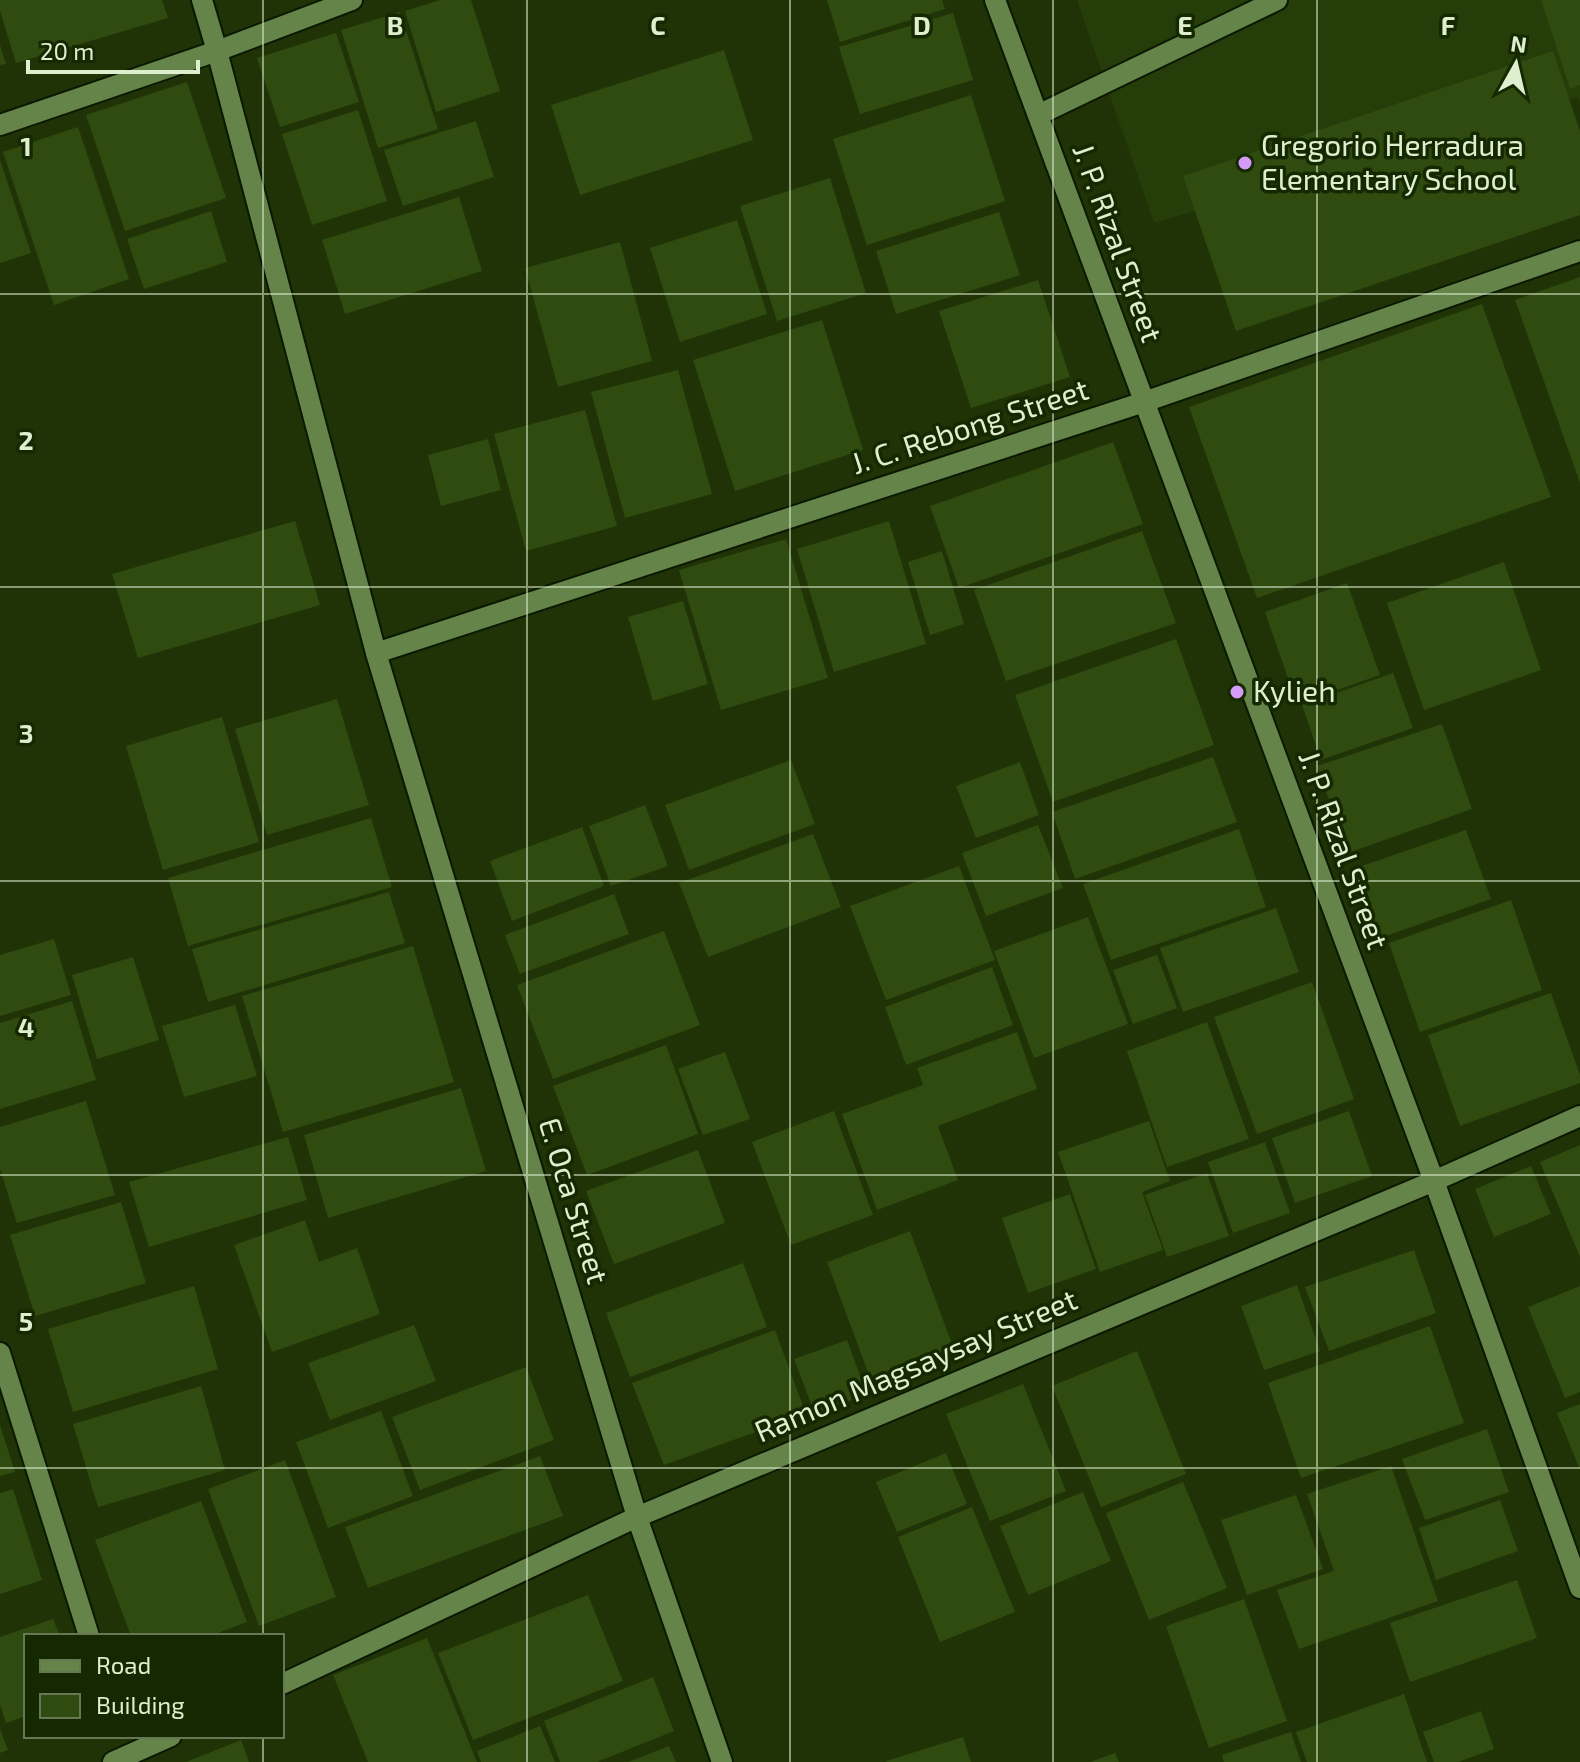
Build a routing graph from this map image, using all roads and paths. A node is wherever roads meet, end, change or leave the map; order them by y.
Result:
1 (202, 0) edge
2 (352, 0) edge
3 (995, 0) edge
4 (1277, 0) edge
5 (217, 51) junction
6 (1038, 115) junction
7 (0, 125) edge
8 (1580, 251) edge
9 (1144, 402) junction
10 (376, 653) junction
11 (1580, 1116) edge
12 (1434, 1181) junction
13 (0, 1353) edge
14 (637, 1517) junction
15 (1580, 1588) edge
16 (88, 1634) edge
17 (284, 1683) edge
18 (121, 1738) edge
19 (167, 1738) edge
20 (120, 1759) edge
21 (722, 1762) edge

1 - 5 street, E. Oca Street
2 - 5 street
3 - 6 street, J. P. Rizal Street
4 - 6 street
5 - 7 street
5 - 10 street, E. Oca Street
6 - 9 street, J. P. Rizal Street
8 - 9 street, J. C. Rebong Street
9 - 10 street, J. C. Rebong Street
9 - 12 street, J. P. Rizal Street
10 - 14 street, E. Oca Street
11 - 12 street, Ramon Magsaysay Street
12 - 14 street, Ramon Magsaysay Street
12 - 15 street, J. P. Rizal Street
13 - 16 street
14 - 17 street, Ramon Magsaysay Street
14 - 21 street, E. Oca Street
18 - 20 street
19 - 20 street

